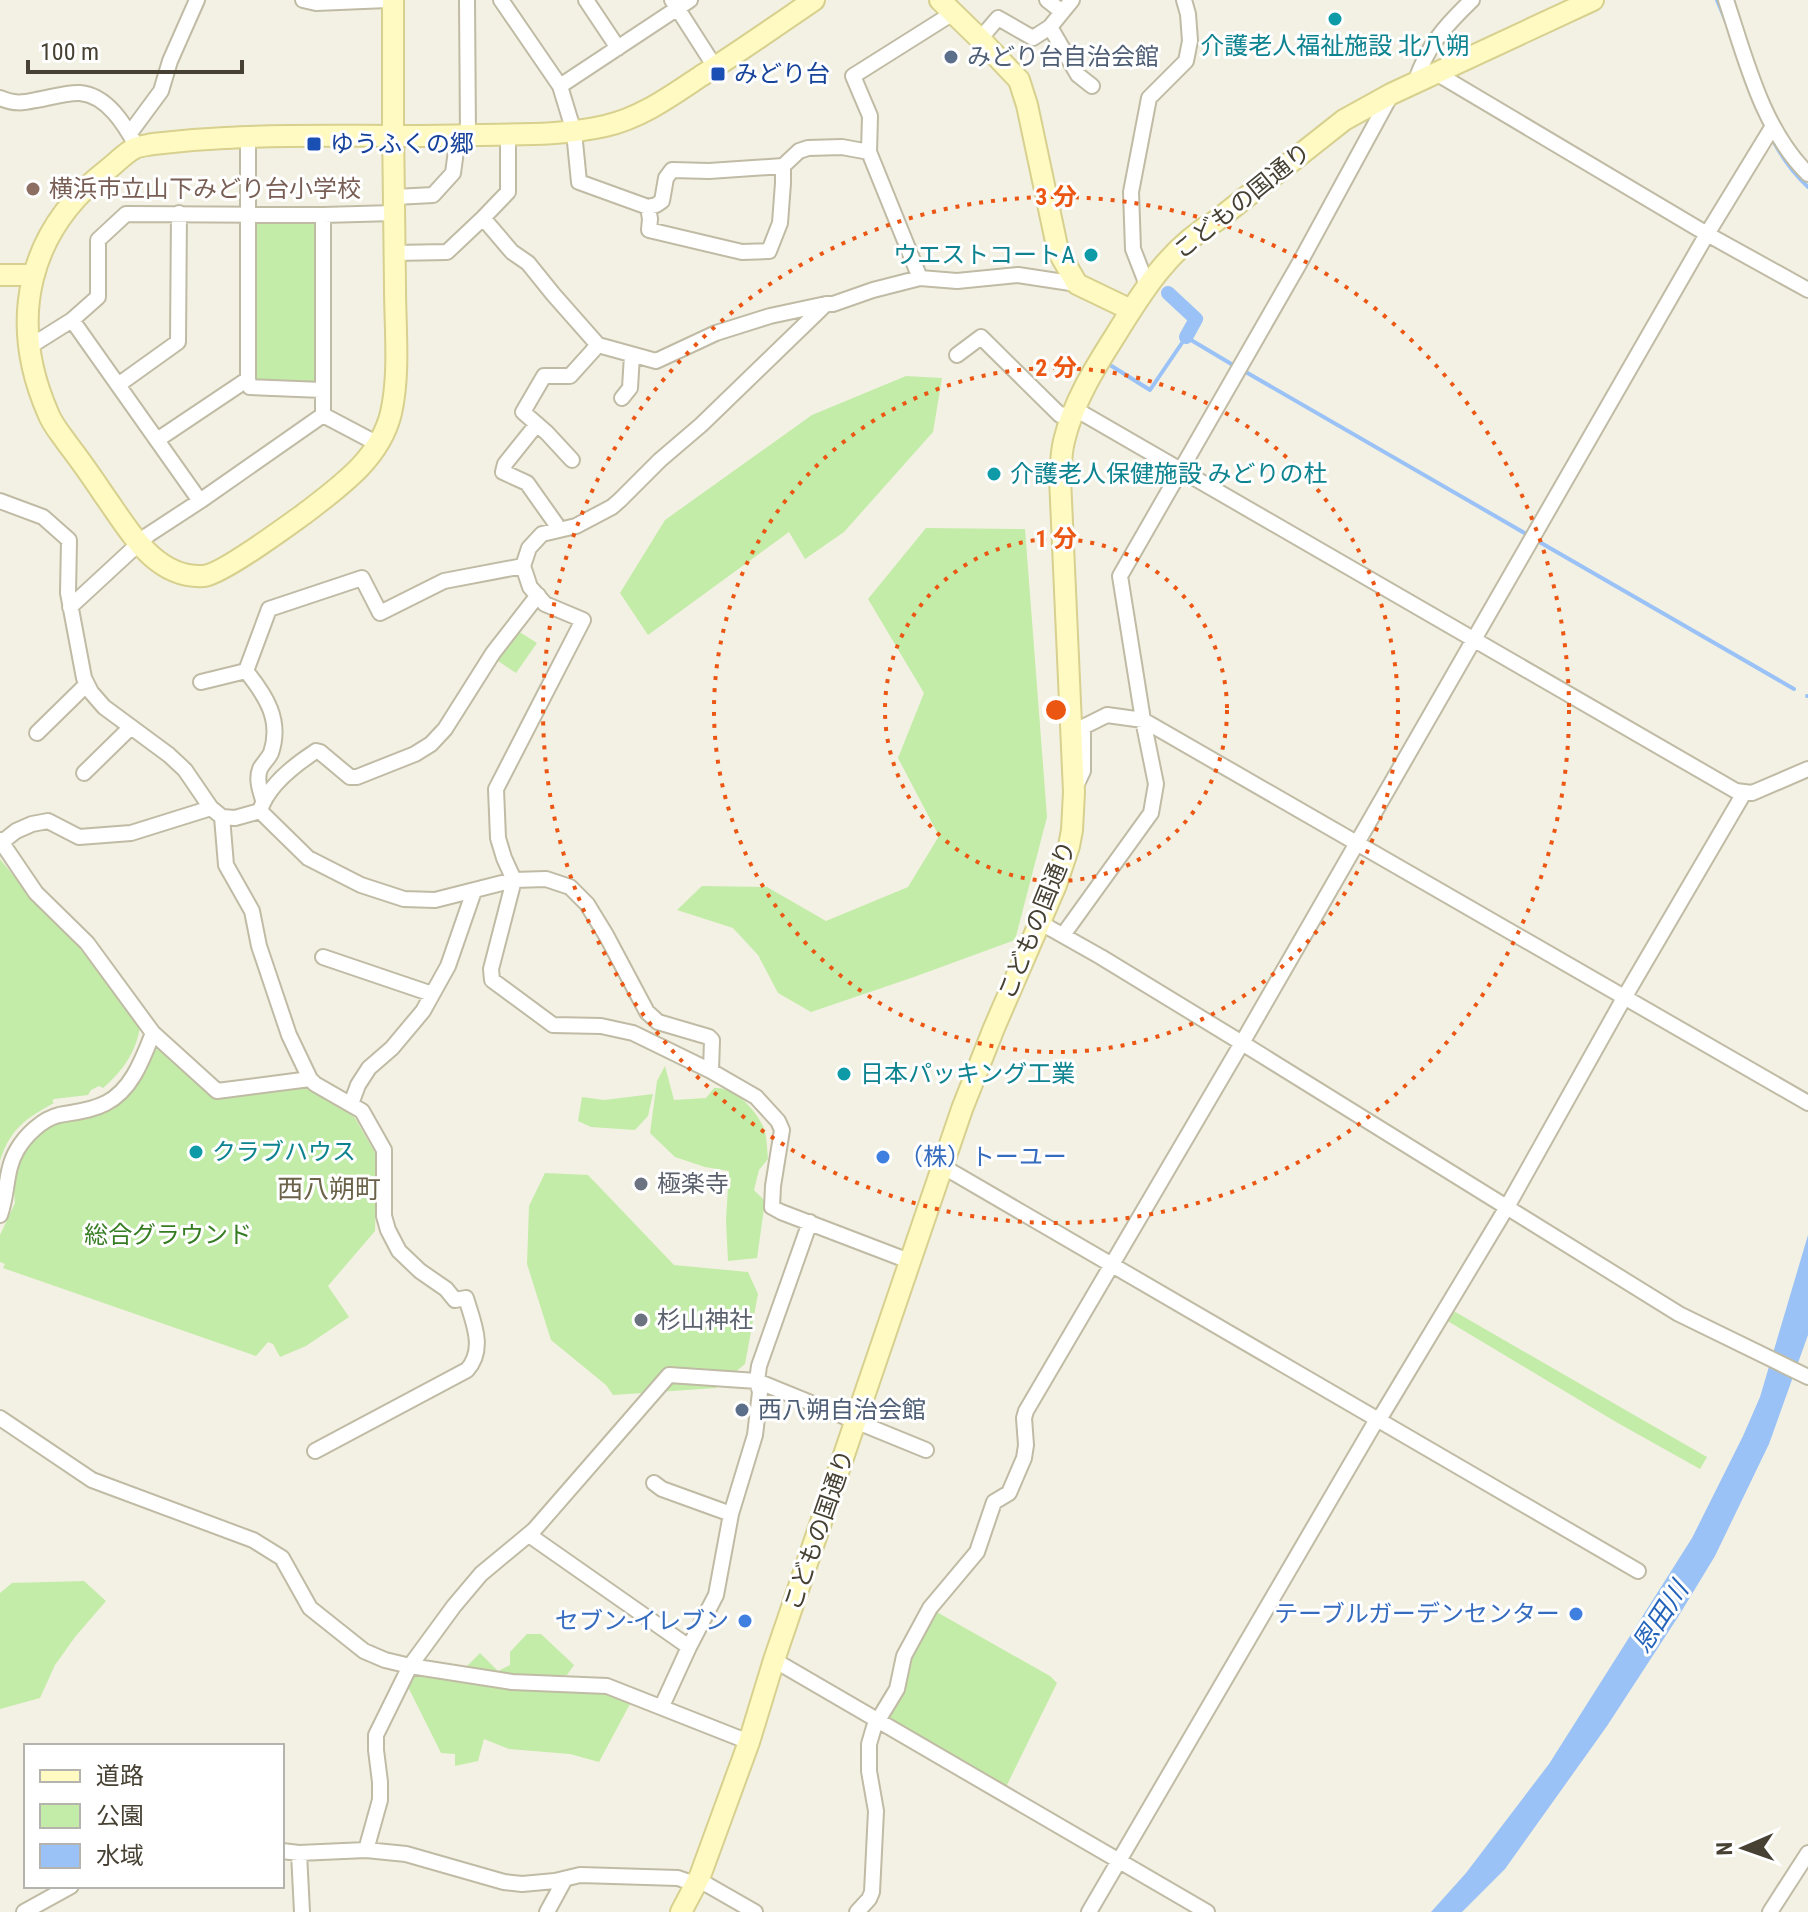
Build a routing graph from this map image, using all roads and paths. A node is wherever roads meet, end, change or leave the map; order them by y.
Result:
1 (197, 0) edge
2 (303, 0) edge
3 (387, 0) edge
4 (393, 0) edge
5 (467, 0) edge
6 (501, 0) edge
7 (586, 0) edge
8 (814, 0) edge
9 (1047, 0) edge
10 (1184, 0) edge
11 (1472, 0) edge
12 (1593, 0) edge
13 (1726, 0) edge
14 (680, 3) edge
15 (1066, 6) edge
16 (946, 7) edge
17 (1050, 27) junction
18 (980, 39) junction
19 (618, 48) junction
20 (715, 67) junction
21 (1436, 73) junction
22 (1415, 83) junction
23 (560, 86) junction
24 (1092, 86) dead end
25 (1391, 94) junction
26 (0, 98) edge
27 (1773, 126) junction
28 (574, 132) junction
29 (394, 135) junction
30 (508, 135) junction
31 (248, 136) junction
32 (463, 136) junction
33 (133, 140) junction
34 (869, 152) junction
35 (783, 166) junction
36 (1808, 174) edge
37 (394, 205) junction
38 (648, 207) junction
39 (179, 213) junction
40 (249, 213) junction
41 (323, 215) junction
42 (483, 218) junction
43 (1707, 234) junction
44 (394, 253) junction
45 (0, 275) edge
46 (34, 275) junction
47 (920, 278) junction
48 (1077, 284) junction
49 (1147, 285) junction
50 (1808, 290) edge
51 (826, 304) junction
52 (1131, 310) junction
53 (72, 320) junction
54 (598, 345) junction
55 (29, 347) junction
56 (632, 355) junction
57 (957, 355) dead end
58 (248, 379) junction
59 (118, 385) junction
60 (322, 390) junction
61 (622, 398) dead end
62 (1072, 413) junction
63 (323, 415) junction
64 (537, 424) junction
65 (157, 440) junction
66 (378, 444) junction
67 (572, 460) dead end
68 (1180, 469) junction
69 (0, 501) edge
70 (200, 501) junction
71 (556, 530) junction
72 (139, 544) junction
73 (523, 566) junction
74 (538, 595) junction
75 (70, 607) junction
76 (1474, 639) junction
77 (246, 671) junction
78 (201, 682) dead end
79 (87, 684) junction
80 (1143, 720) junction
81 (131, 727) junction
82 (37, 733) dead end
83 (1808, 769) edge
84 (84, 773) dead end
85 (1074, 792) junction
86 (1744, 793) junction
87 (262, 805) junction
88 (217, 812) junction
89 (1, 841) edge
90 (1356, 843) junction
91 (514, 880) junction
92 (474, 891) junction
93 (1039, 922) junction
94 (1063, 935) junction
95 (323, 957) dead end
96 (432, 994) junction
97 (1624, 998) junction
98 (153, 1033) junction
99 (1242, 1043) junction
100 (711, 1071) junction
101 (310, 1079) junction
102 (1808, 1103) edge
103 (351, 1104) junction
104 (942, 1166) junction
105 (1507, 1207) junction
106 (0, 1215) edge
107 (810, 1222) junction
108 (909, 1261) junction
109 (1112, 1265) junction
110 (1808, 1377) edge
111 (757, 1381) junction
112 (0, 1418) edge
113 (1378, 1420) junction
114 (856, 1422) junction
115 (926, 1450) dead end
116 (315, 1451) dead end
117 (654, 1483) dead end
118 (731, 1514) junction
119 (529, 1535) junction
120 (1638, 1571) dead end
121 (689, 1647) junction
122 (774, 1660) junction
123 (410, 1666) junction
124 (662, 1706) junction
125 (879, 1720) junction
126 (749, 1742) junction
127 (366, 1850) junction
128 (284, 1851) edge
129 (299, 1853) junction
130 (1808, 1853) edge
131 (1119, 1860) junction
132 (565, 1879) junction
133 (695, 1884) junction
134 (67, 1888) edge
135 (24, 1912) edge
136 (302, 1912) edge
137 (547, 1912) edge
138 (681, 1912) edge
139 (755, 1912) edge
140 (857, 1912) edge
141 (1089, 1912) edge
142 (1207, 1912) edge
143 (1770, 1912) edge

1 - 33 street
2 - 3 street
4 - 29 street
5 - 32 street
6 - 23 street
7 - 19 street
8 - 20 street
9 - 15 street
10 - 49 street
11 - 22 street
12 - 21 street, こどもの国通り
13 - 27 street
14 - 19 street
14 - 20 street
15 - 17 street
16 - 18 street
16 - 34 street
17 - 18 street
17 - 24 street
18 - 48 street
19 - 23 street
20 - 28 street
21 - 22 street, こどもの国通り
21 - 43 street
22 - 25 street, こどもの国通り
23 - 28 street
25 - 49 street, こどもの国通り
25 - 68 street
26 - 33 street
27 - 36 street
27 - 43 street
28 - 30 street
28 - 38 street
29 - 31 street
29 - 32 street
29 - 37 street
30 - 32 street
30 - 42 street
31 - 33 street
31 - 40 street
32 - 37 street
33 - 46 street
34 - 35 street
34 - 47 street
35 - 38 street
35 - 38 street
37 - 41 street
37 - 44 street
39 - 40 street
39 - 53 street
39 - 59 street
40 - 41 street
40 - 58 street
41 - 60 street
42 - 44 street
42 - 54 street
43 - 50 street
43 - 76 street
44 - 66 street
45 - 46 street
46 - 55 street
47 - 48 street
47 - 51 street
48 - 52 street
49 - 52 street, こどもの国通り
51 - 56 street
51 - 71 street
52 - 62 street, こどもの国通り
53 - 55 street
53 - 59 street
54 - 56 street
54 - 64 street
55 - 72 street
56 - 61 street
57 - 62 street
58 - 60 street
58 - 65 street
59 - 65 street
60 - 63 street
62 - 68 street
62 - 85 street, こどもの国通り
63 - 66 street
63 - 70 street
64 - 67 street
64 - 71 street
65 - 70 street
66 - 72 street
68 - 76 street
68 - 80 street
69 - 75 street
70 - 72 street
71 - 73 street
72 - 75 street
73 - 74 street
73 - 77 street
74 - 87 street
74 - 91 street
75 - 79 street
76 - 86 street
76 - 90 street
77 - 78 street
77 - 87 street
79 - 81 street
79 - 82 street
80 - 85 street
80 - 90 street
80 - 94 street
81 - 84 street
81 - 88 street
83 - 86 street
85 - 93 street, こどもの国通り
86 - 97 street
87 - 88 street
87 - 92 street
88 - 89 street
88 - 101 street
89 - 98 street
90 - 97 street
90 - 99 street
91 - 92 street
91 - 100 street
91 - 100 street
92 - 96 street
93 - 94 street
93 - 104 street, こどもの国通り
94 - 99 street
95 - 96 street
96 - 103 street
97 - 102 street
97 - 105 street
98 - 101 street
98 - 106 street
99 - 105 street
99 - 109 street
100 - 107 street
101 - 103 street
103 - 116 street
104 - 108 street, こどもの国通り
104 - 109 street
105 - 110 street
105 - 113 street
107 - 108 street
107 - 111 street
108 - 114 street, こどもの国通り
109 - 113 street
109 - 125 street
111 - 114 street
111 - 118 street
111 - 119 street
112 - 123 street
113 - 120 street
113 - 131 street
114 - 115 street
114 - 122 street, こどもの国通り
117 - 118 street
118 - 121 street
119 - 121 street
119 - 123 street
121 - 124 street
122 - 125 street
122 - 126 street, こどもの国通り
123 - 124 street
123 - 127 street
124 - 126 street
125 - 131 street
125 - 140 street
126 - 133 street, こどもの国通り
127 - 129 street
127 - 132 street
128 - 129 street
129 - 136 street
130 - 143 street
131 - 141 street
131 - 142 street
132 - 133 street
132 - 137 street
133 - 138 street, こどもの国通り
133 - 139 street
134 - 135 street

